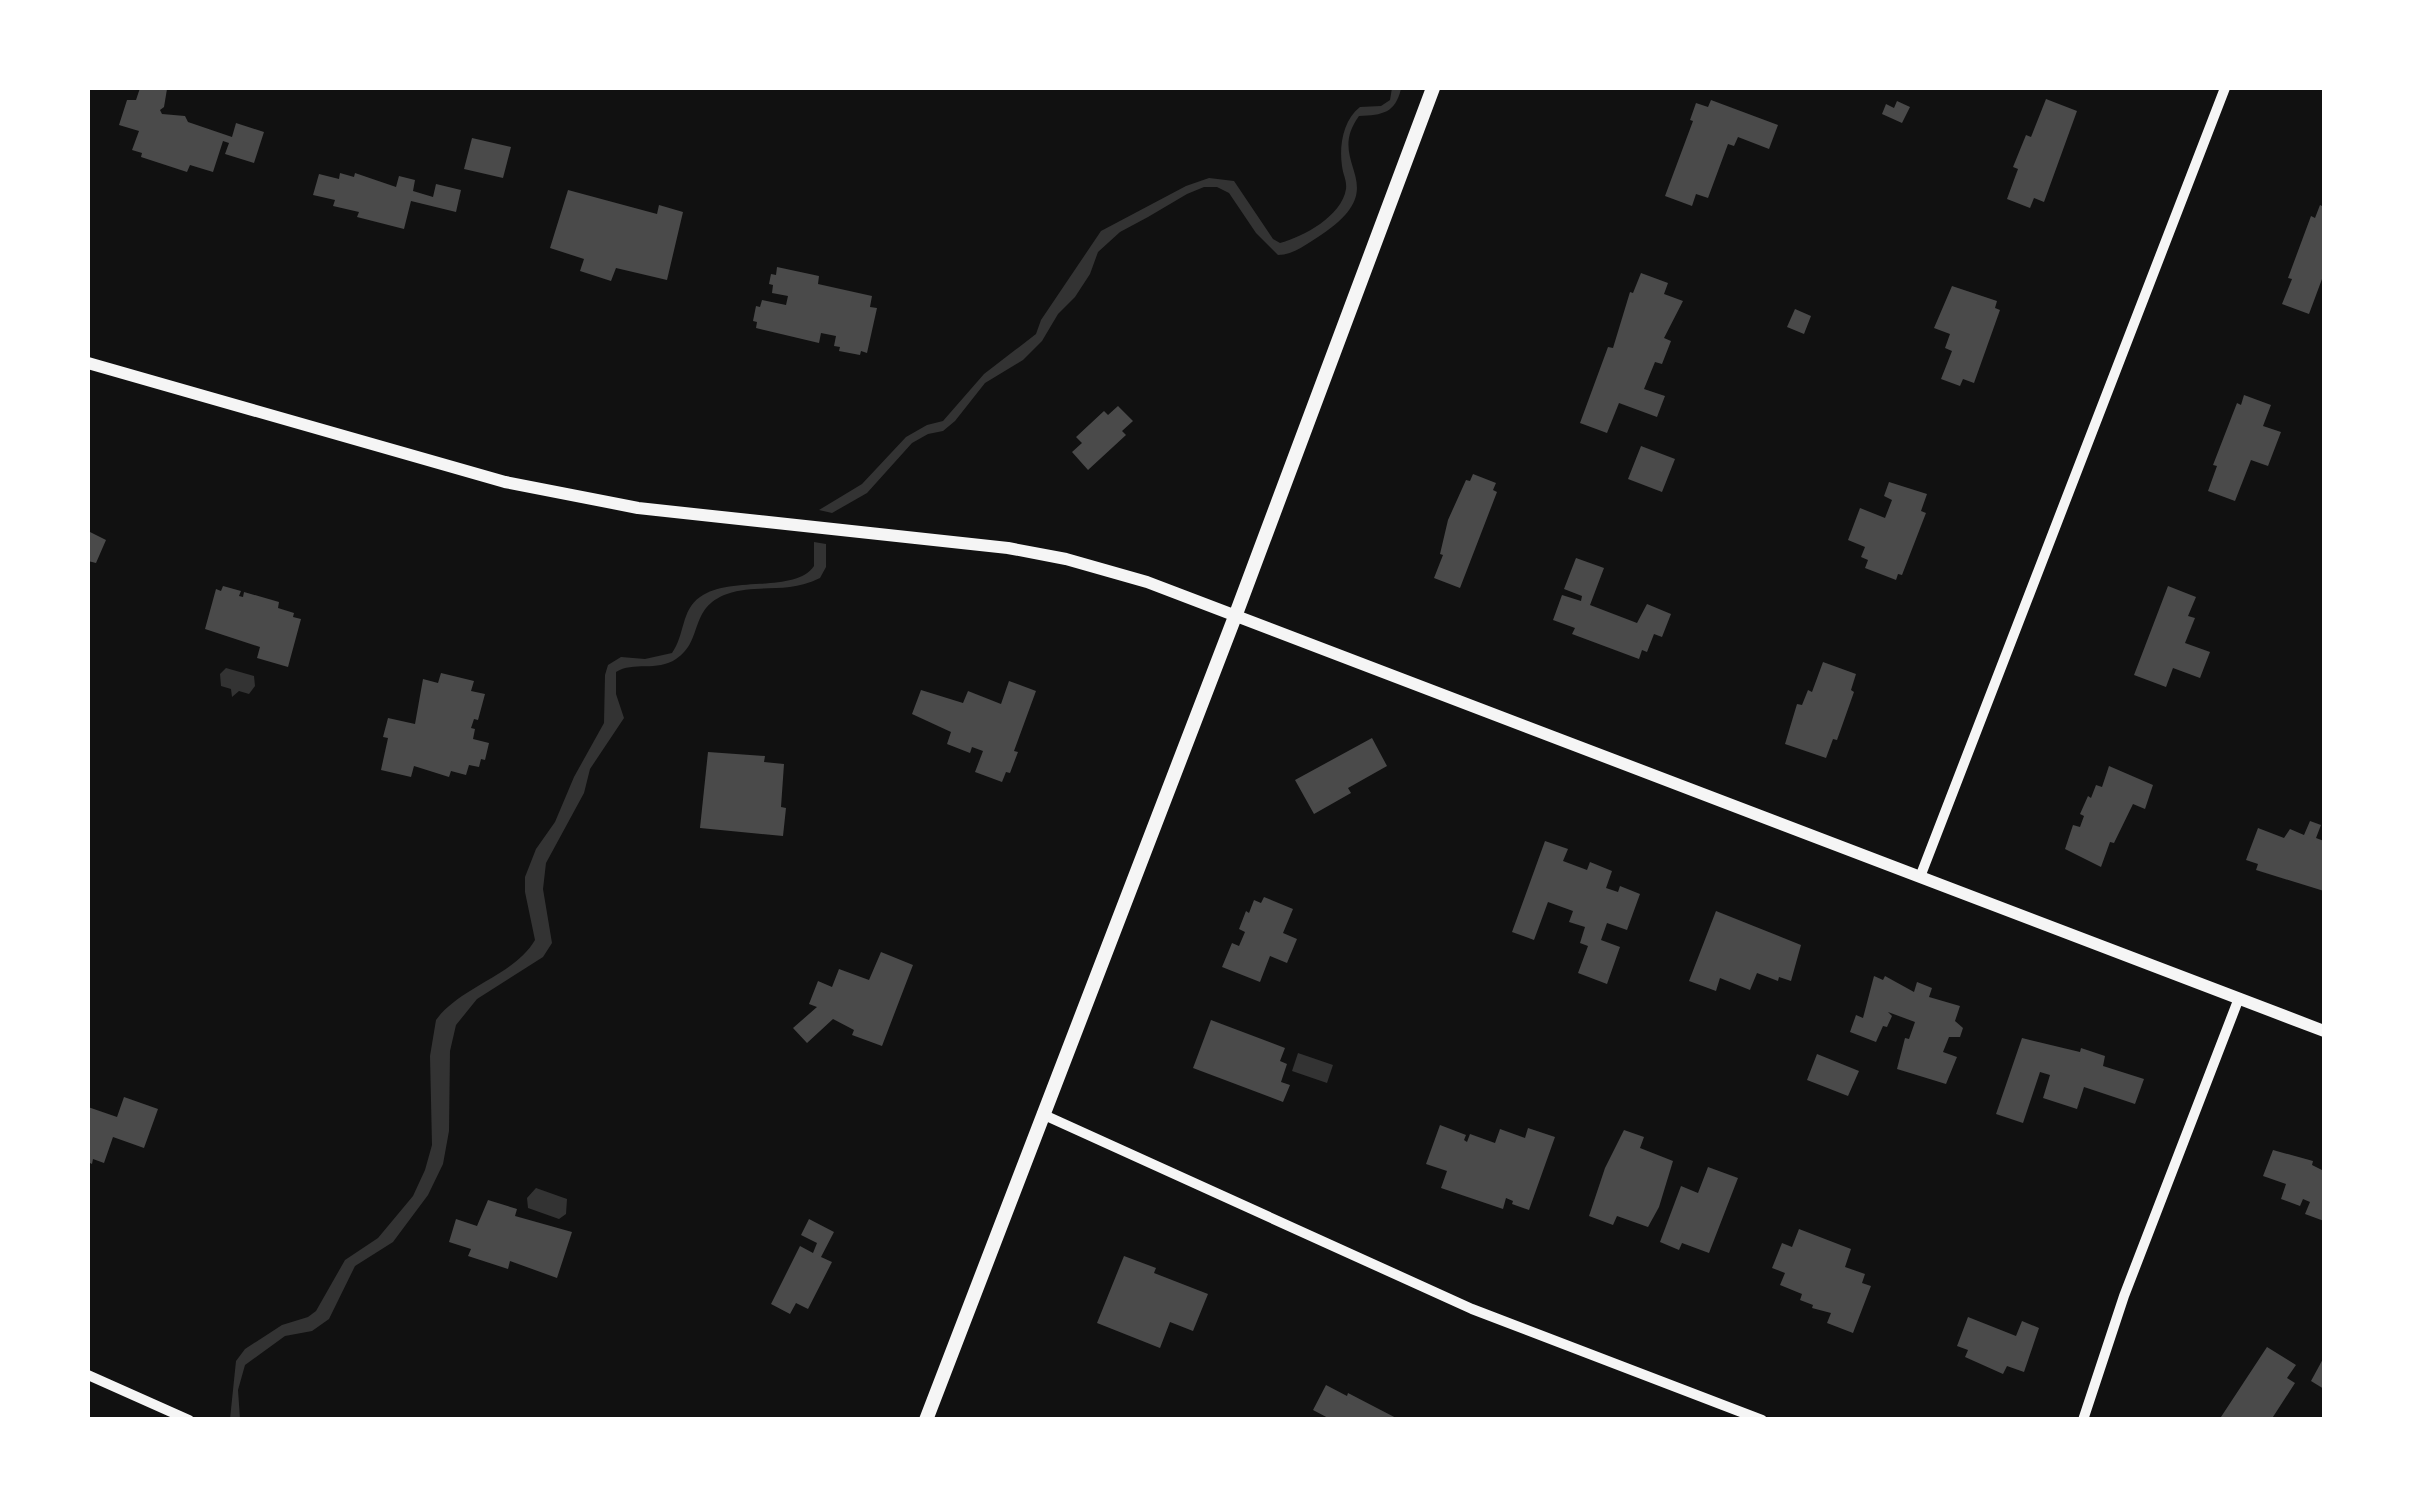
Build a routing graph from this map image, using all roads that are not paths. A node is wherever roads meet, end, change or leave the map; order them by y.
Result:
1 (1433, 88) edge
2 (2225, 88) edge
3 (88, 363) edge
4 (1236, 614) junction
5 (1920, 877) junction
6 (2239, 998) junction
7 (2324, 1031) edge
8 (1042, 1114) junction
9 (88, 1376) edge
10 (167, 1415) edge
11 (189, 1420) edge
12 (926, 1420) edge
13 (1762, 1420) edge
14 (2084, 1420) edge

1 - 4 main road
2 - 5 street
3 - 4 street
4 - 5 street
4 - 8 main road
5 - 6 street
6 - 7 street
6 - 14 street
8 - 12 main road
8 - 13 street
9 - 10 street
10 - 11 street

